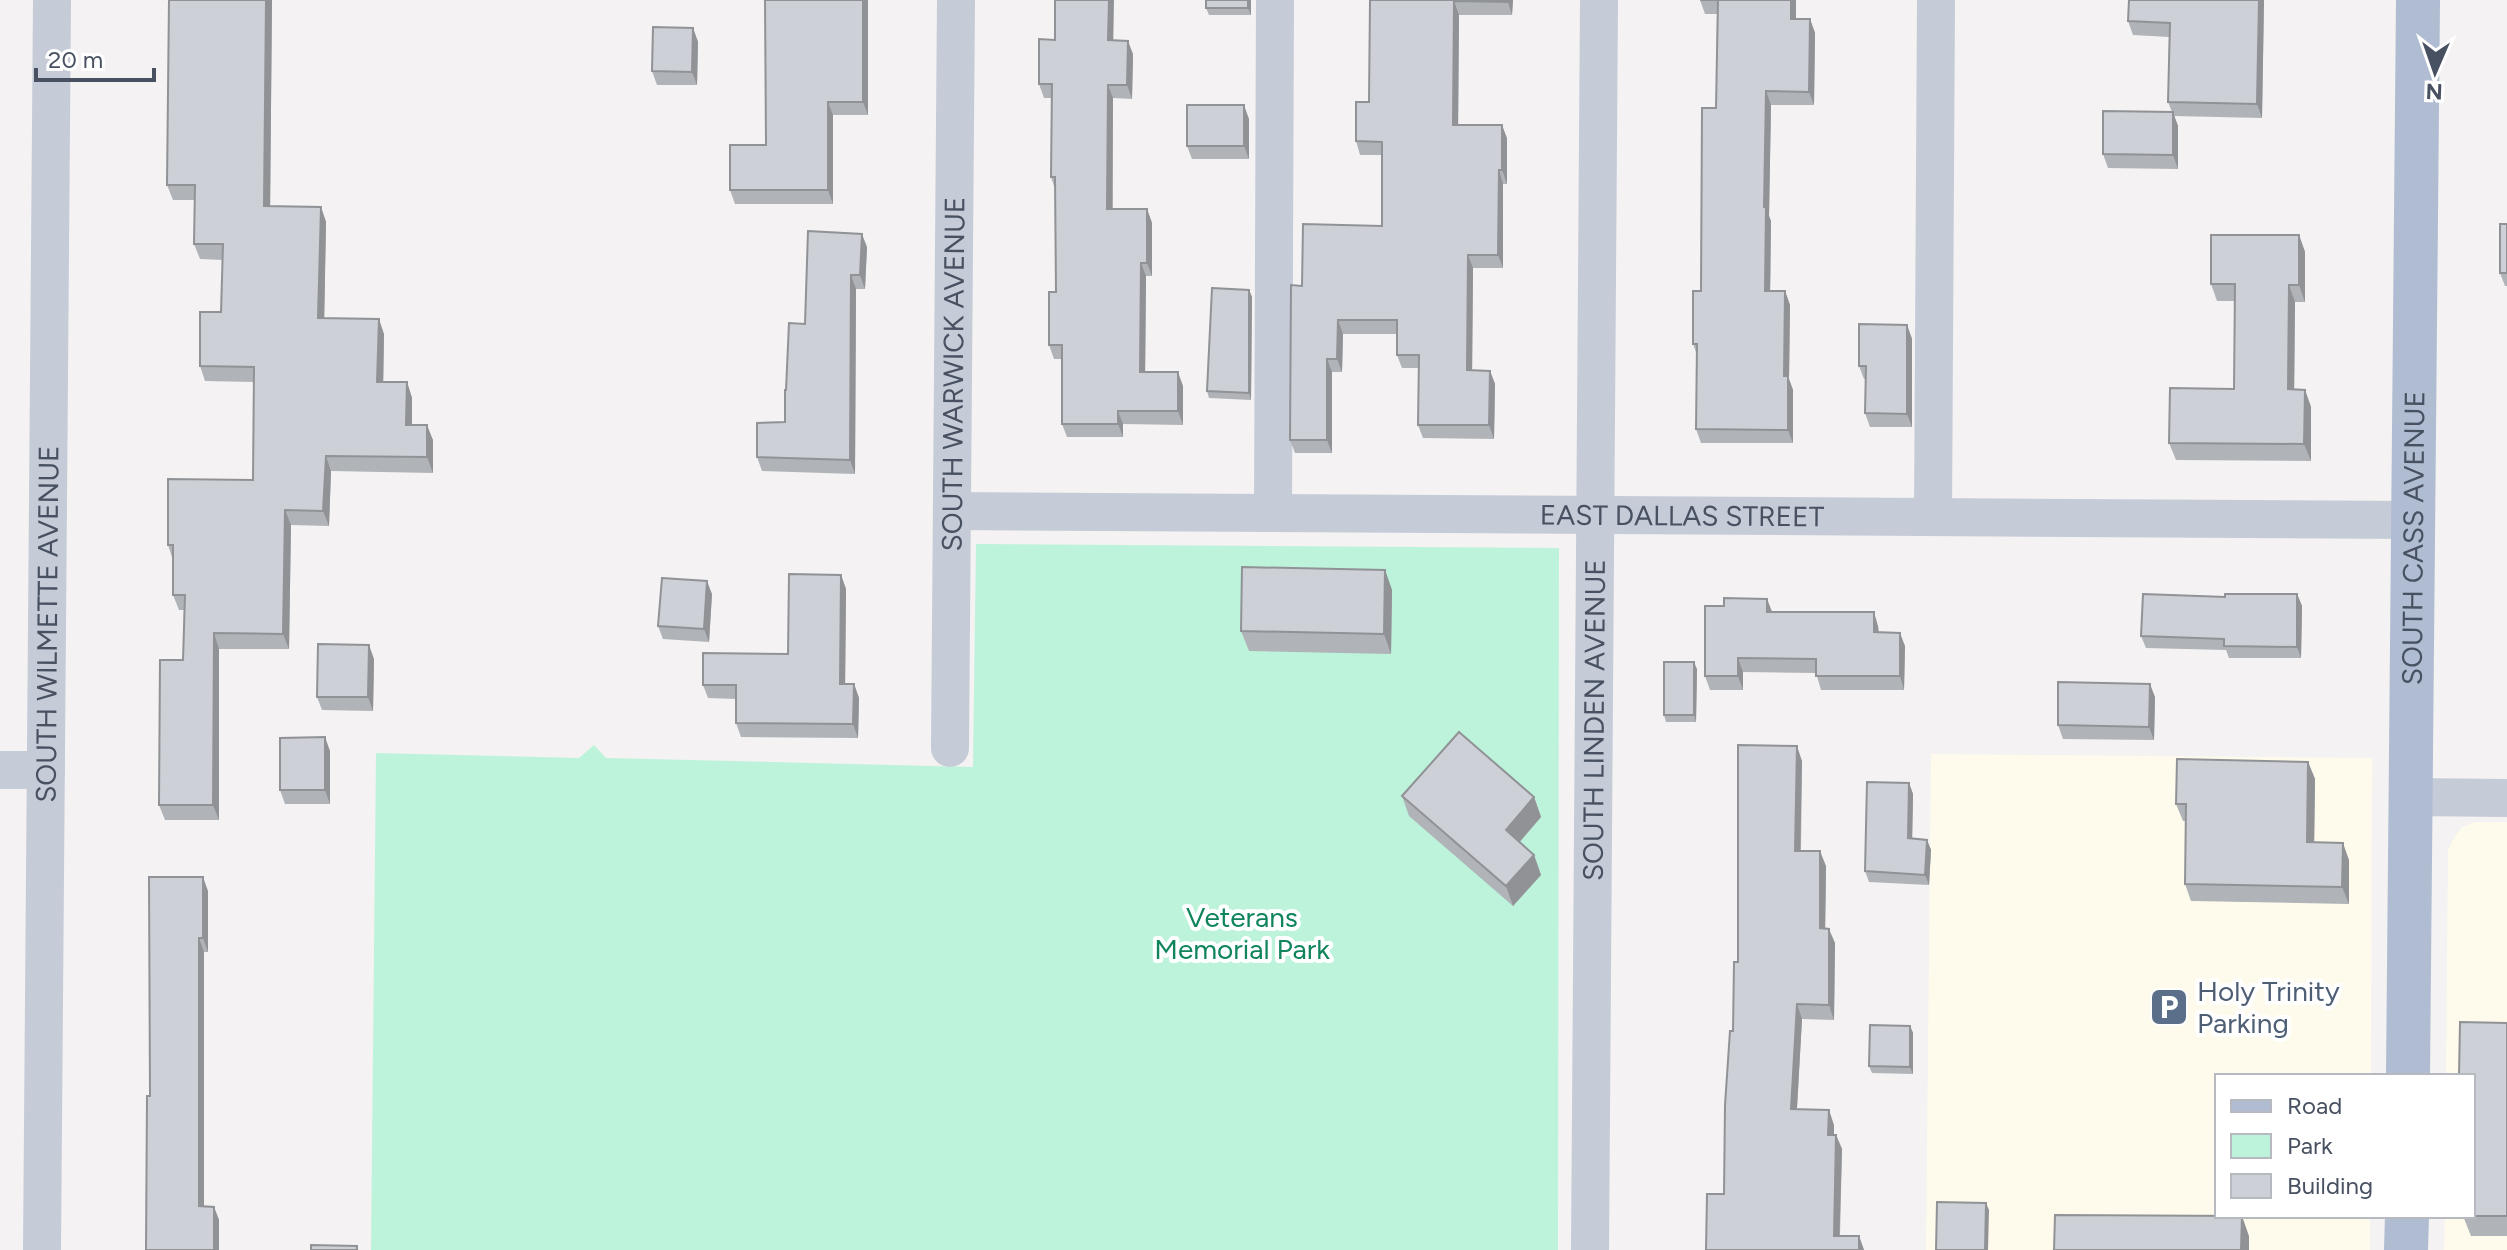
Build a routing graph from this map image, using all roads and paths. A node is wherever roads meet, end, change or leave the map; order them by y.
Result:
1 (52, 0) edge
2 (956, 0) edge
3 (1275, 0) edge
4 (1599, 0) edge
5 (1936, 0) edge
6 (2418, 0) edge
7 (952, 511) junction
8 (1273, 513) junction
9 (1595, 515) junction
10 (1933, 517) junction
11 (2413, 520) junction
12 (950, 748) dead end
13 (0, 770) edge
14 (46, 770) junction
15 (2410, 797) junction
16 (2507, 798) edge
17 (2408, 1074) edge
18 (2407, 1218) edge
19 (42, 1250) edge
20 (1590, 1250) edge
21 (2406, 1250) edge

1 - 14 street, SOUTH WILMETTE AVENUE
2 - 7 street, SOUTH WARWICK AVENUE
3 - 8 street
4 - 9 street, SOUTH LINDEN AVENUE
5 - 10 street
6 - 11 main road, SOUTH CASS AVENUE
7 - 8 street, EAST DALLAS STREET
7 - 12 street, SOUTH WARWICK AVENUE
8 - 9 street, EAST DALLAS STREET
9 - 10 street, EAST DALLAS STREET
9 - 20 street, SOUTH LINDEN AVENUE
10 - 11 street, EAST DALLAS STREET
11 - 15 main road, SOUTH CASS AVENUE
13 - 14 street
14 - 19 street, SOUTH WILMETTE AVENUE
15 - 16 street
15 - 17 main road, SOUTH CASS AVENUE
18 - 21 main road

